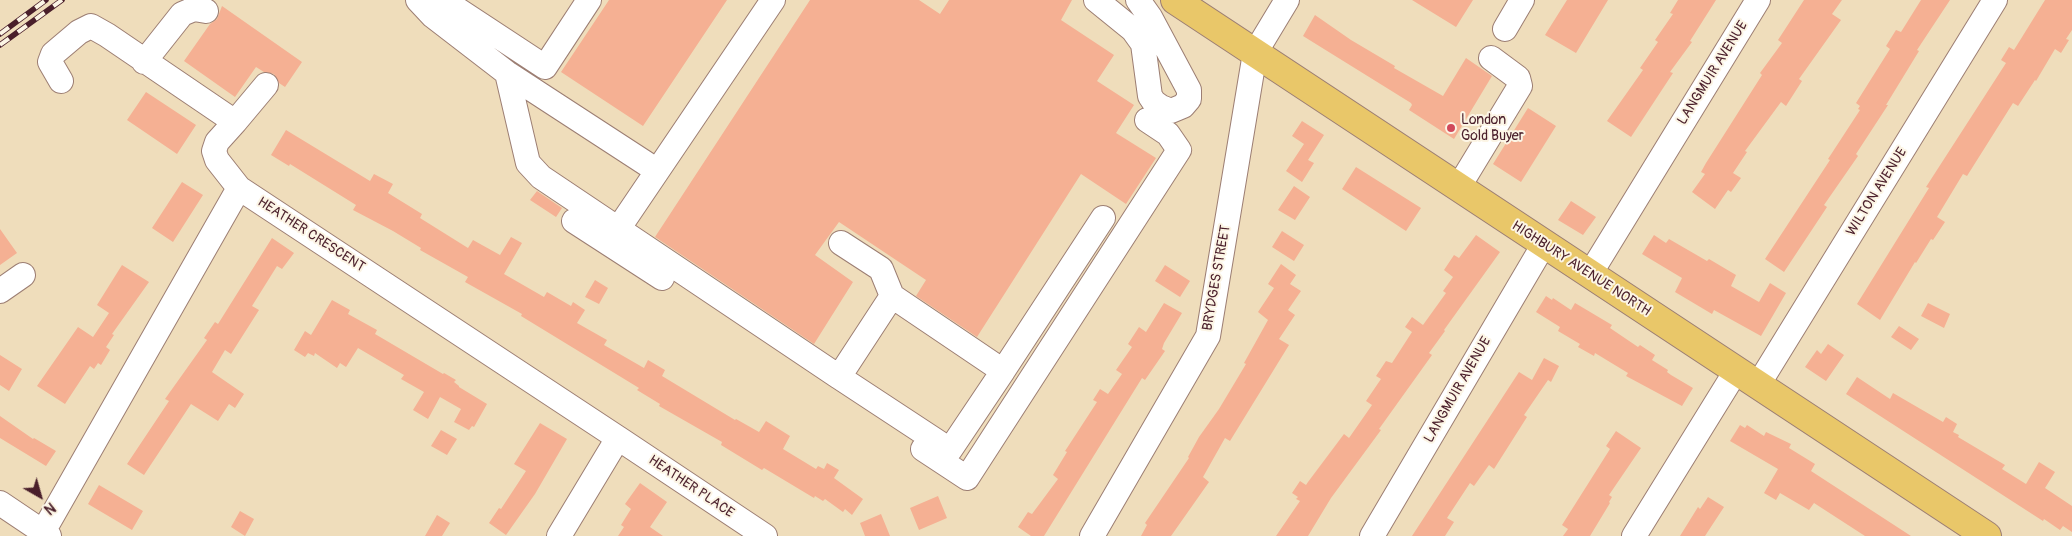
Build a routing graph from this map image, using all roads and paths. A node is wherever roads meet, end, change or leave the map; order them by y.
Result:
1 (418, 0) edge
2 (443, 0) edge
3 (589, 0) edge
4 (773, 0) edge
5 (1096, 0) edge
6 (1138, 0) edge
7 (1171, 0) edge
8 (1175, 0) edge
9 (1287, 0) edge
10 (1522, 0) edge
11 (1758, 0) edge
12 (1996, 0) edge
13 (206, 11) dead end
14 (1504, 29) dead end
15 (1254, 53) junction
16 (1491, 58) dead end
17 (144, 62) junction
18 (507, 73) junction
19 (61, 81) dead end
20 (266, 85) dead end
21 (1183, 106) junction
22 (1148, 120) dead end
23 (234, 122) junction
24 (1168, 134) junction
25 (656, 170) junction
26 (239, 188) junction
27 (1458, 188) junction
28 (1103, 218) dead end
29 (574, 221) dead end
30 (613, 236) junction
31 (842, 243) dead end
32 (1544, 244) junction
33 (1590, 274) junction
34 (23, 275) dead end
35 (0, 291) edge
36 (892, 296) junction
37 (1003, 371) junction
38 (839, 377) junction
39 (1747, 378) junction
40 (618, 438) junction
41 (0, 503) edge
42 (46, 534) edge
43 (559, 536) edge
44 (764, 536) edge
45 (1092, 536) edge
46 (1372, 536) edge
47 (1634, 536) edge
48 (1988, 536) edge

1 - 18 street
2 - 3 street
4 - 25 street
5 - 21 street
6 - 21 street
7 - 8 main road, HIGHBURY AVENUE NORTH
8 - 15 main road, HIGHBURY AVENUE NORTH
9 - 15 street, BRYDGES STREET
10 - 14 street
11 - 33 street, LANGMUIR AVENUE
12 - 39 street, WILTON AVENUE
13 - 17 street
15 - 27 main road, HIGHBURY AVENUE NORTH
15 - 45 street, BRYDGES STREET
16 - 27 street
17 - 19 street
17 - 23 street
18 - 25 street
18 - 30 street
20 - 23 street
21 - 24 street
22 - 24 street
23 - 26 street, HEATHER CRESCENT
24 - 30 street
25 - 30 street
26 - 40 street, HEATHER CRESCENT
26 - 42 street
27 - 32 main road, HIGHBURY AVENUE NORTH
28 - 37 street
29 - 30 street
30 - 38 street
31 - 36 street
32 - 33 main road, HIGHBURY AVENUE NORTH
32 - 46 street, LANGMUIR AVENUE
33 - 39 main road, HIGHBURY AVENUE NORTH
34 - 35 street
36 - 37 street
36 - 38 street
37 - 38 street
39 - 47 street, WILTON AVENUE
39 - 48 main road, HIGHBURY AVENUE NORTH
40 - 43 street
40 - 44 street, HEATHER PLACE
41 - 42 street

